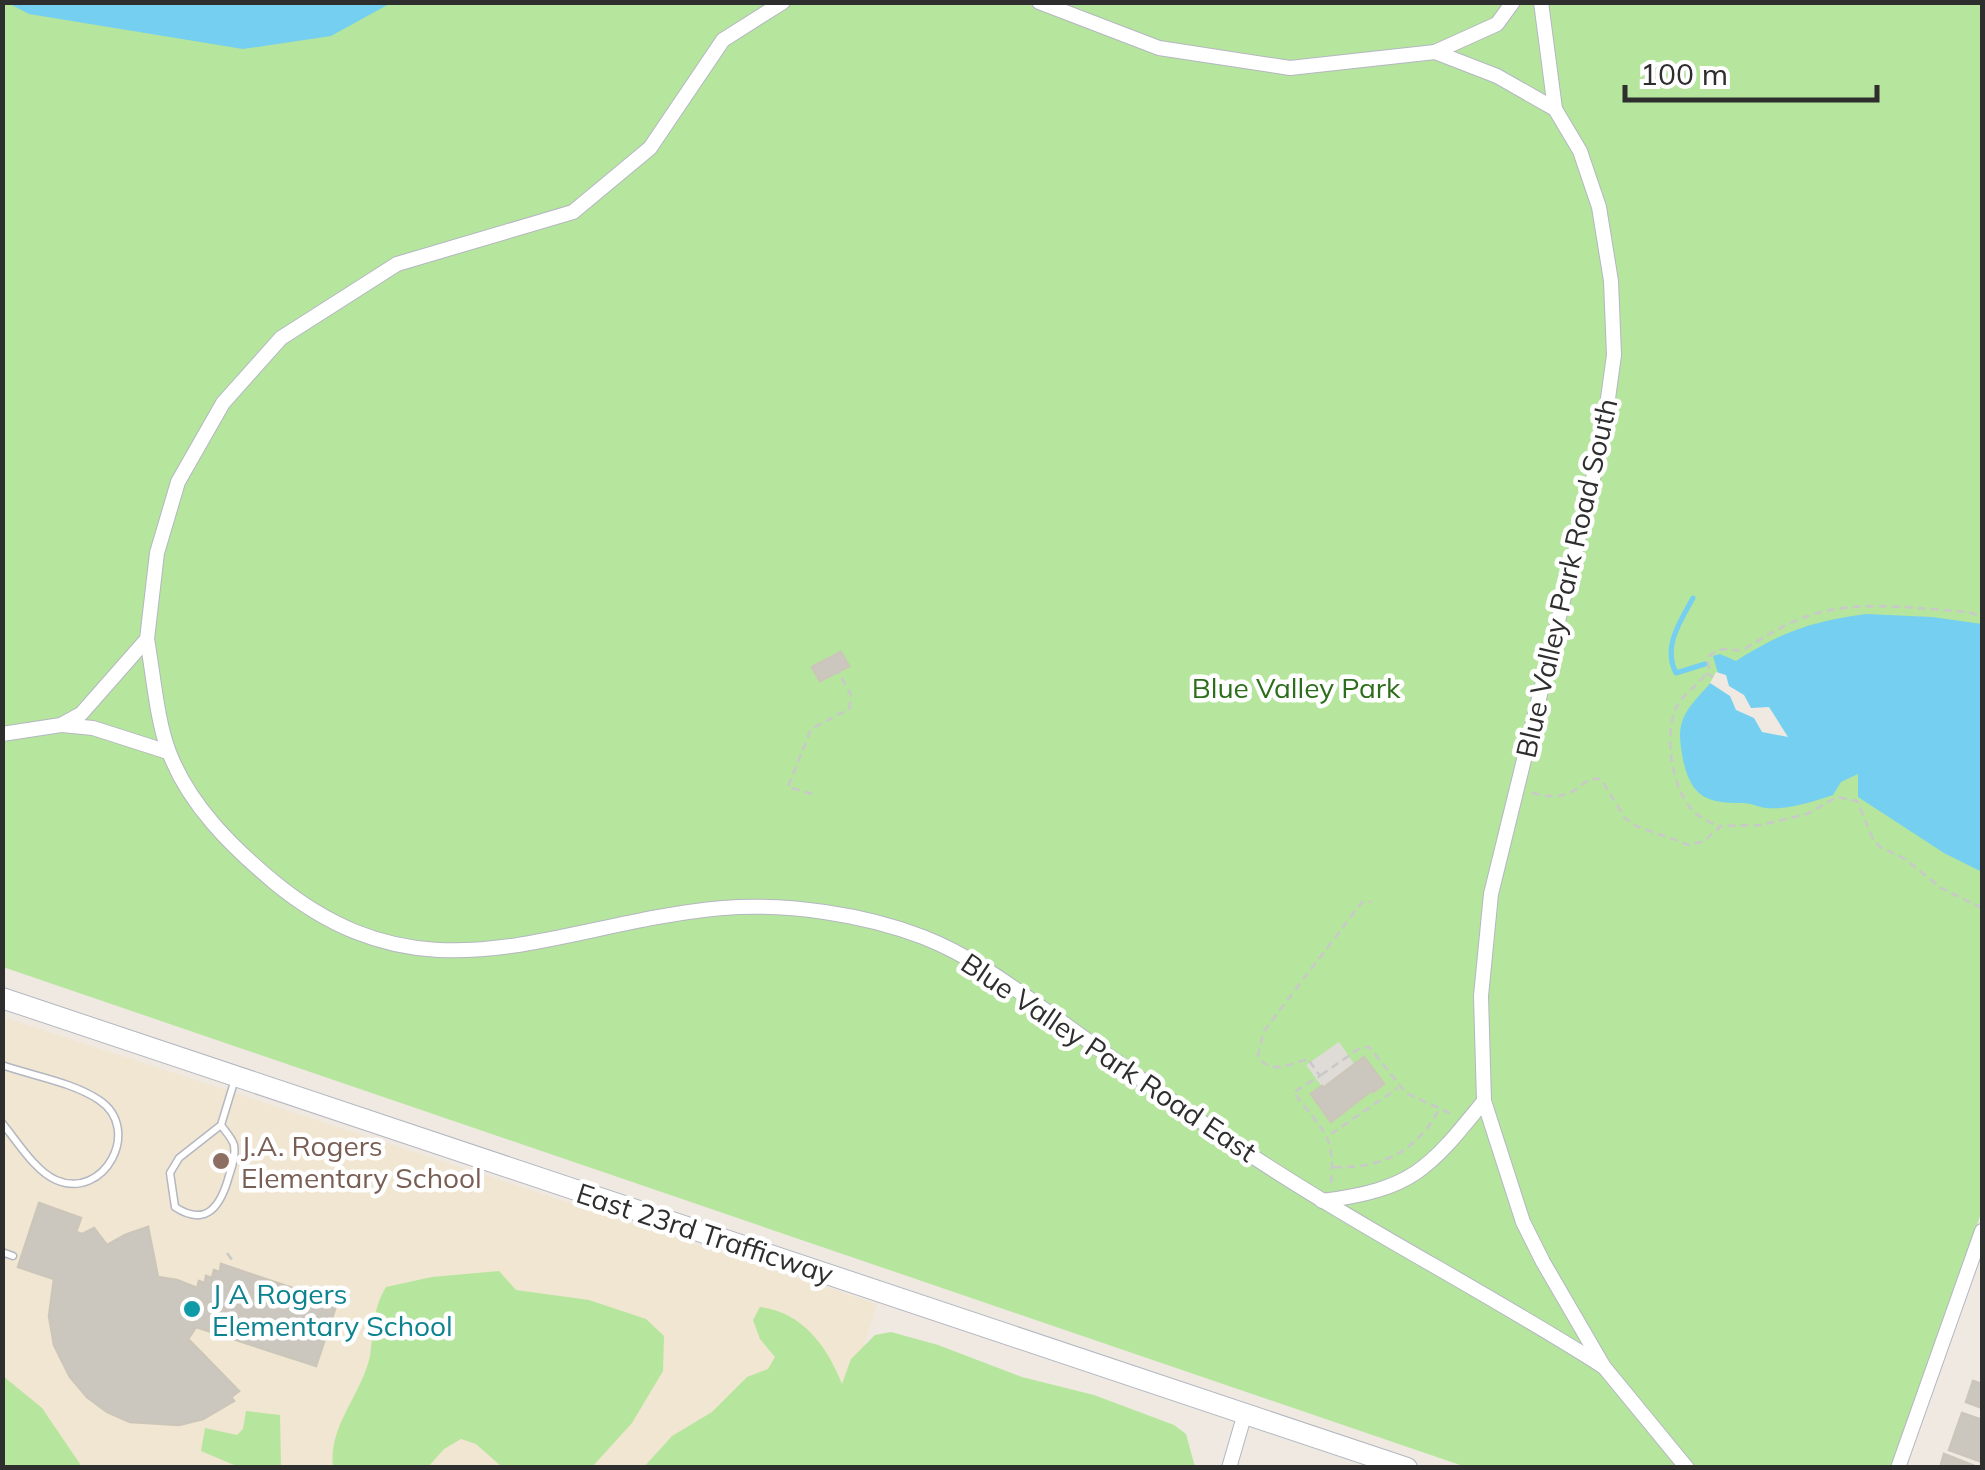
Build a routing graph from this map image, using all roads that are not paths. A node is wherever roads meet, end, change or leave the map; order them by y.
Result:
1 (783, 2) edge
2 (1039, 2) edge
3 (1513, 2) edge
4 (1542, 2) edge
5 (1435, 52) junction
6 (1555, 109) junction
7 (147, 639) junction
8 (61, 725) junction
9 (2, 734) edge
10 (168, 752) junction
11 (2, 998) edge
12 (2, 1066) edge
13 (235, 1077) junction
14 (1484, 1101) junction
15 (2, 1124) edge
16 (221, 1125) junction
17 (1328, 1200) junction
18 (1982, 1231) edge
19 (2, 1252) edge
20 (14, 1256) dead end
21 (1604, 1367) junction
22 (1245, 1413) junction
23 (1229, 1468) edge
24 (1407, 1468) edge
25 (1687, 1468) edge
26 (1898, 1468) edge

1 - 7 street, Blue Valley Park Road East
2 - 5 street
3 - 5 street
4 - 6 street, Blue Valley Park Road South
5 - 6 street
6 - 14 street, Blue Valley Park Road South
7 - 8 street
7 - 10 street, Blue Valley Park Road East
8 - 9 street
8 - 10 street
10 - 17 street, Blue Valley Park Road East
11 - 13 main road, East 23rd Trafficway
12 - 15 lane
13 - 16 lane
13 - 22 main road, East 23rd Trafficway
14 - 17 street
14 - 21 street, Blue Valley Park Road South
16 - 16 lane
17 - 21 street, Blue Valley Park Road East
18 - 26 street
19 - 20 lane
21 - 25 street, Blue Valley Park Road South
22 - 23 street
22 - 24 main road, East 23rd Trafficway

